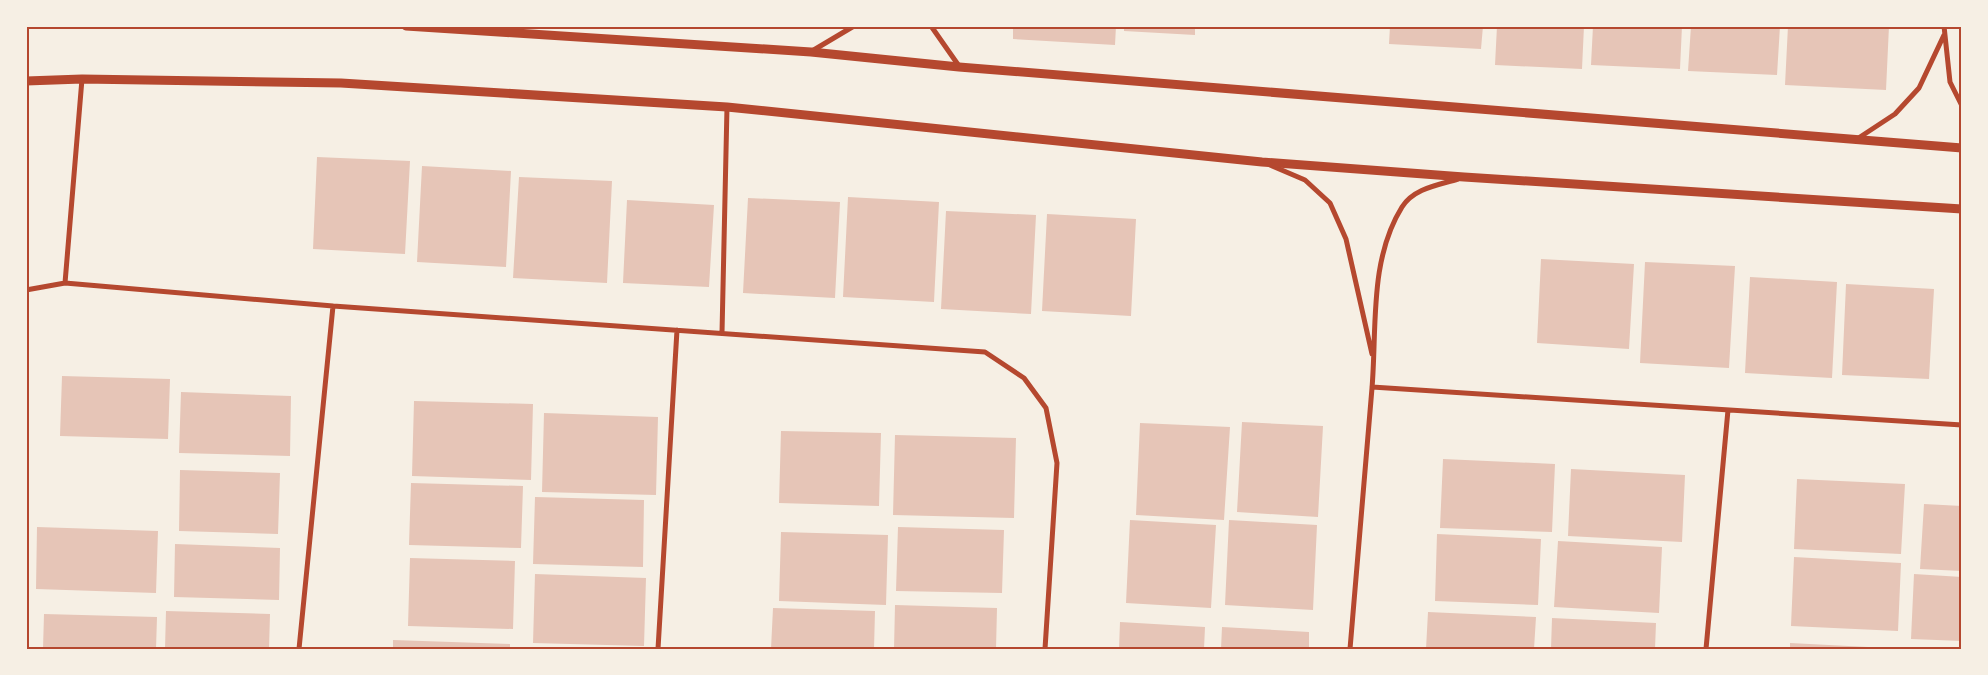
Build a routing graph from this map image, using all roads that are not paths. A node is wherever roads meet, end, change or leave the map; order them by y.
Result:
1 (406, 26) edge
2 (854, 26) edge
3 (931, 26) edge
4 (1944, 26) edge
5 (1944, 36) junction
6 (811, 52) junction
7 (959, 67) junction
8 (82, 79) junction
9 (26, 82) edge
10 (1962, 106) edge
11 (728, 108) junction
12 (1856, 140) junction
13 (1962, 148) edge
14 (1262, 162) junction
15 (1464, 177) junction
16 (1962, 209) edge
17 (66, 283) junction
18 (26, 290) edge
19 (333, 306) junction
20 (677, 330) junction
21 (722, 333) junction
22 (1374, 362) junction
23 (1372, 386) junction
24 (1728, 410) junction
25 (1962, 425) edge
26 (299, 649) edge
27 (658, 649) edge
28 (1045, 649) edge
29 (1350, 649) edge
30 (1706, 649) edge

1 - 6 street
2 - 6 street
3 - 7 street
4 - 5 street
5 - 10 street
5 - 12 street
6 - 7 street
7 - 12 street
8 - 9 street
8 - 11 street
8 - 17 street
11 - 14 street
11 - 21 street
12 - 13 street
14 - 15 street
14 - 22 street
15 - 16 street
15 - 22 street
17 - 18 street
17 - 19 street
19 - 20 street
19 - 26 street
20 - 21 street
20 - 27 street
21 - 28 street
22 - 23 street
23 - 24 street
23 - 29 street
24 - 25 street
24 - 30 street

